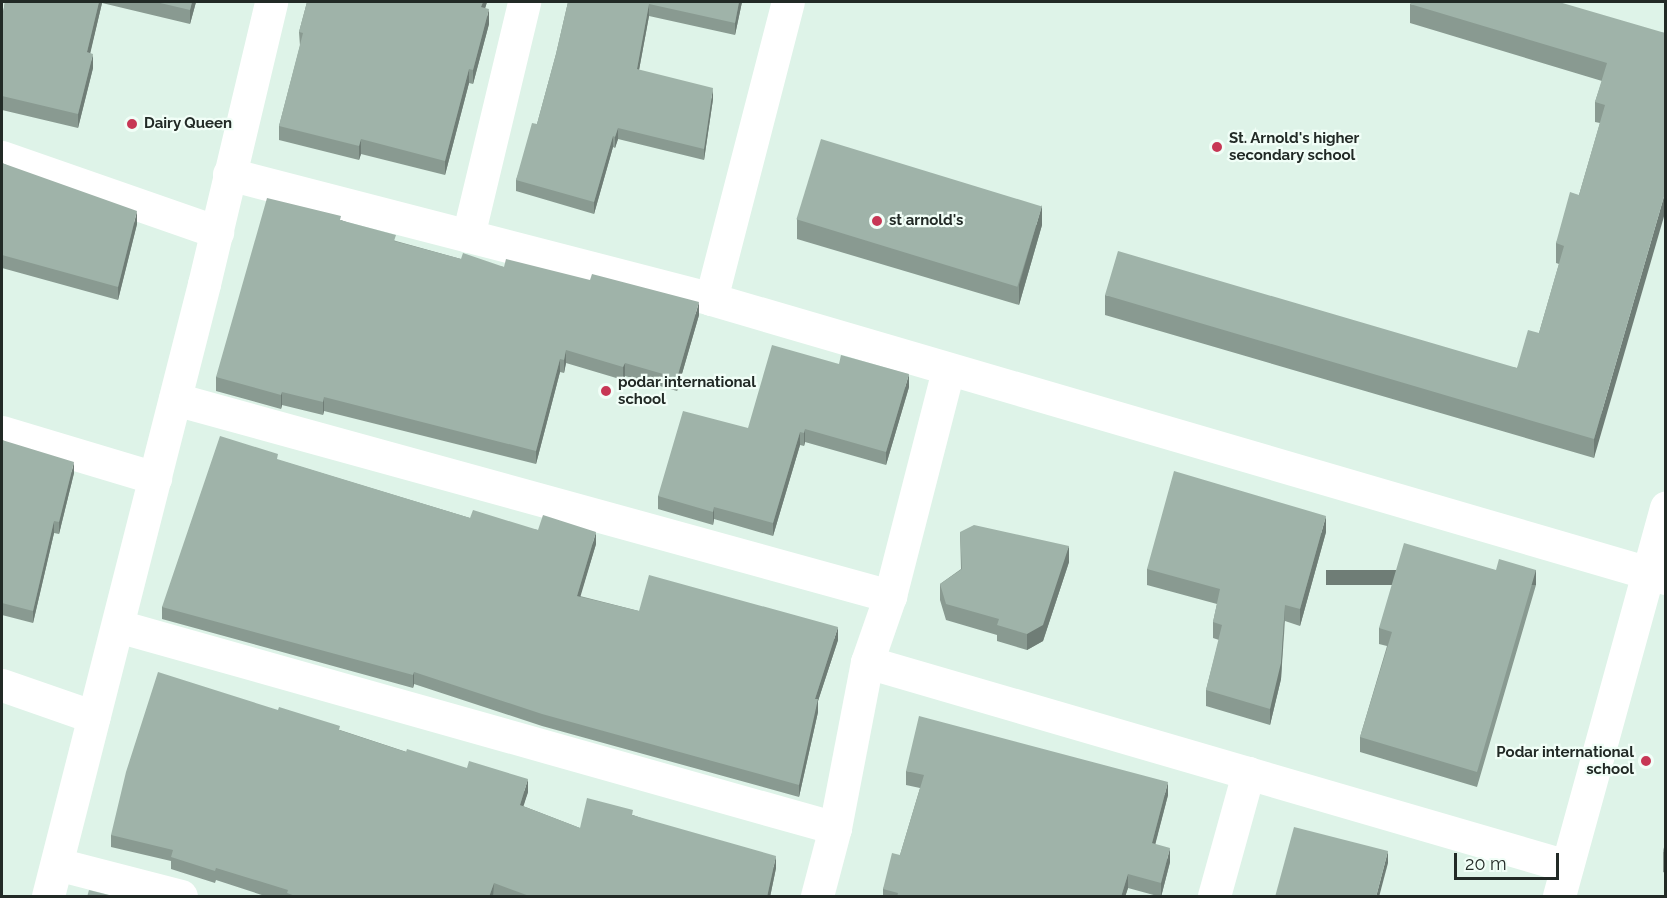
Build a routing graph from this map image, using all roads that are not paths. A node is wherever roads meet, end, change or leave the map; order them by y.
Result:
1 (271, 2) edge
2 (524, 2) edge
3 (788, 2) edge
4 (2, 157) edge
5 (230, 174) junction
6 (217, 232) junction
7 (468, 236) junction
8 (711, 299) junction
9 (948, 370) junction
10 (175, 399) junction
11 (2, 432) edge
12 (155, 478) junction
13 (1665, 507) edge
14 (1657, 576) edge
15 (890, 596) junction
16 (118, 626) junction
17 (867, 662) junction
18 (2, 685) edge
19 (94, 717) junction
20 (1248, 773) junction
21 (835, 828) junction
22 (57, 864) junction
23 (1563, 881) edge
24 (48, 897) edge
25 (181, 897) edge
26 (817, 897) edge
27 (1214, 897) edge

1 - 5 street
2 - 7 street
3 - 8 street
4 - 6 street
5 - 6 street
5 - 7 street
6 - 10 street
7 - 8 street
8 - 9 street
9 - 14 street
9 - 15 street
10 - 12 street
10 - 15 street
11 - 12 street
12 - 16 street
13 - 14 street
14 - 23 street
15 - 17 street
16 - 19 street
16 - 21 street
17 - 20 street
17 - 21 street
18 - 19 street
19 - 22 street
20 - 23 street
20 - 27 street
21 - 26 street
22 - 24 street
22 - 25 street

